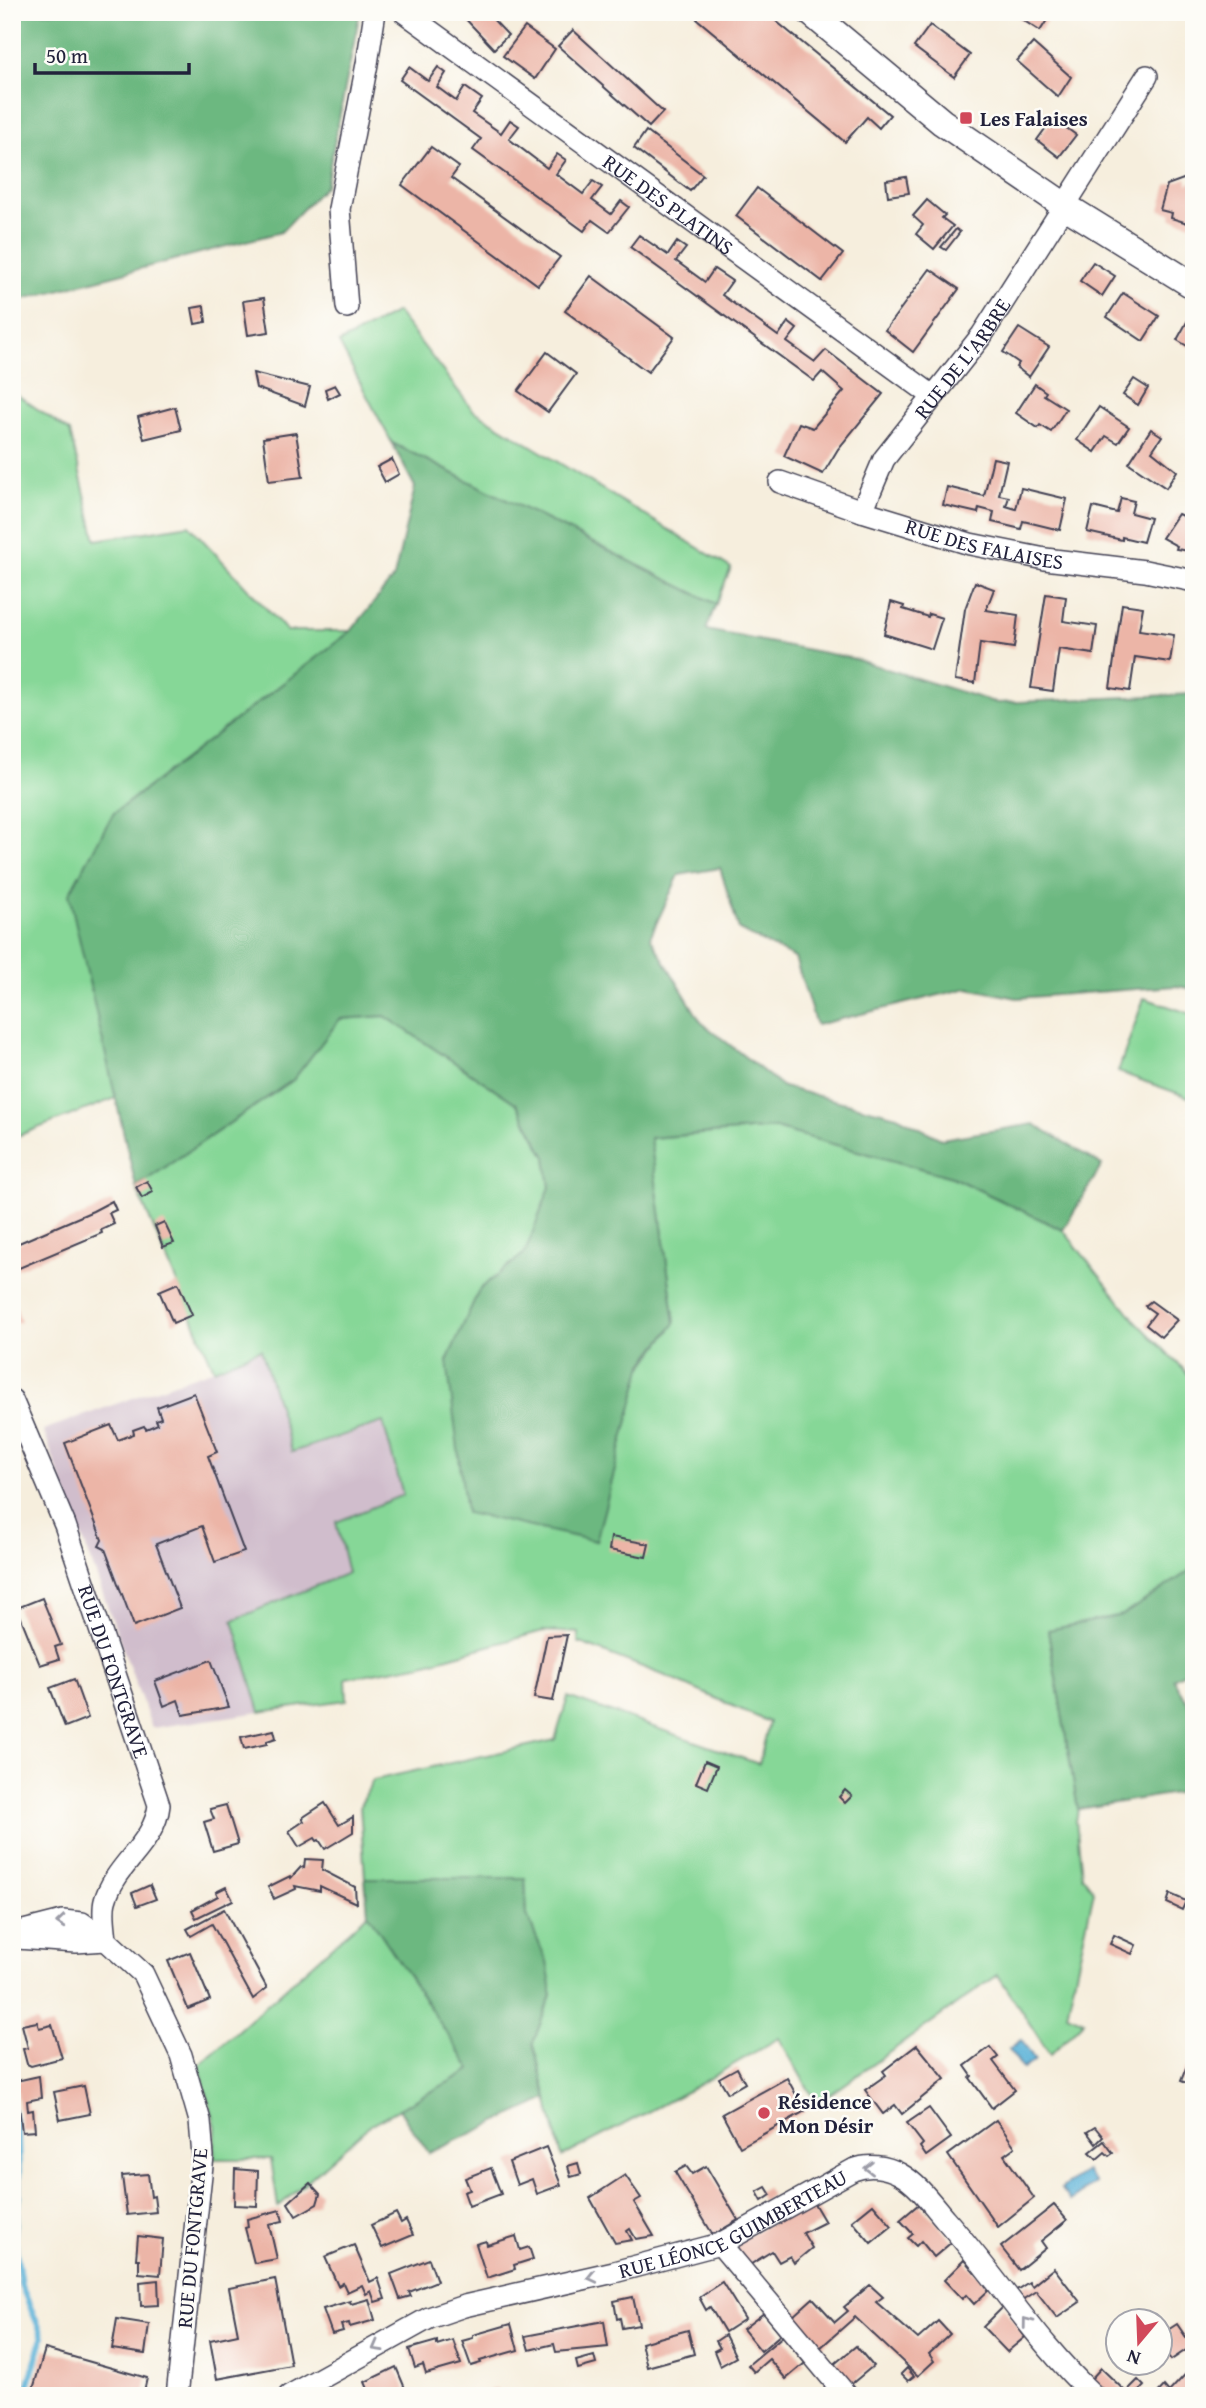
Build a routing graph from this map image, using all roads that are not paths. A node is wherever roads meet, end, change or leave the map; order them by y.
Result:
1 (374, 12) edge
2 (404, 12) edge
3 (810, 12) edge
4 (1147, 76) dead end
5 (1065, 205) junction
6 (1194, 286) edge
7 (347, 306) dead end
8 (933, 396) junction
9 (780, 482) dead end
10 (862, 511) junction
11 (1194, 582) edge
12 (12, 1400) edge
13 (12, 1936) edge
14 (106, 1940) junction
15 (720, 2244) junction
16 (292, 2394) edge
17 (177, 2396) edge
18 (847, 2396) edge
19 (1094, 2396) edge

1 - 7 street
2 - 8 street, RUE DES PLATINS
3 - 5 street
4 - 5 street, RUE DE L'ARBRE
5 - 6 street
5 - 8 street, RUE DE L'ARBRE
8 - 10 street, RUE DE L'ARBRE
9 - 10 street, RUE DES FALAISES
10 - 11 street, RUE DES FALAISES
12 - 14 street, RUE DU FONTGRAVE
13 - 14 street, RUE DU FONTGRAVE
14 - 17 street, RUE DU FONTGRAVE
15 -> 16 street, RUE LÉONCE GUIMBERTEAU
15 - 18 street
19 -> 15 street, RUE LÉONCE GUIMBERTEAU

